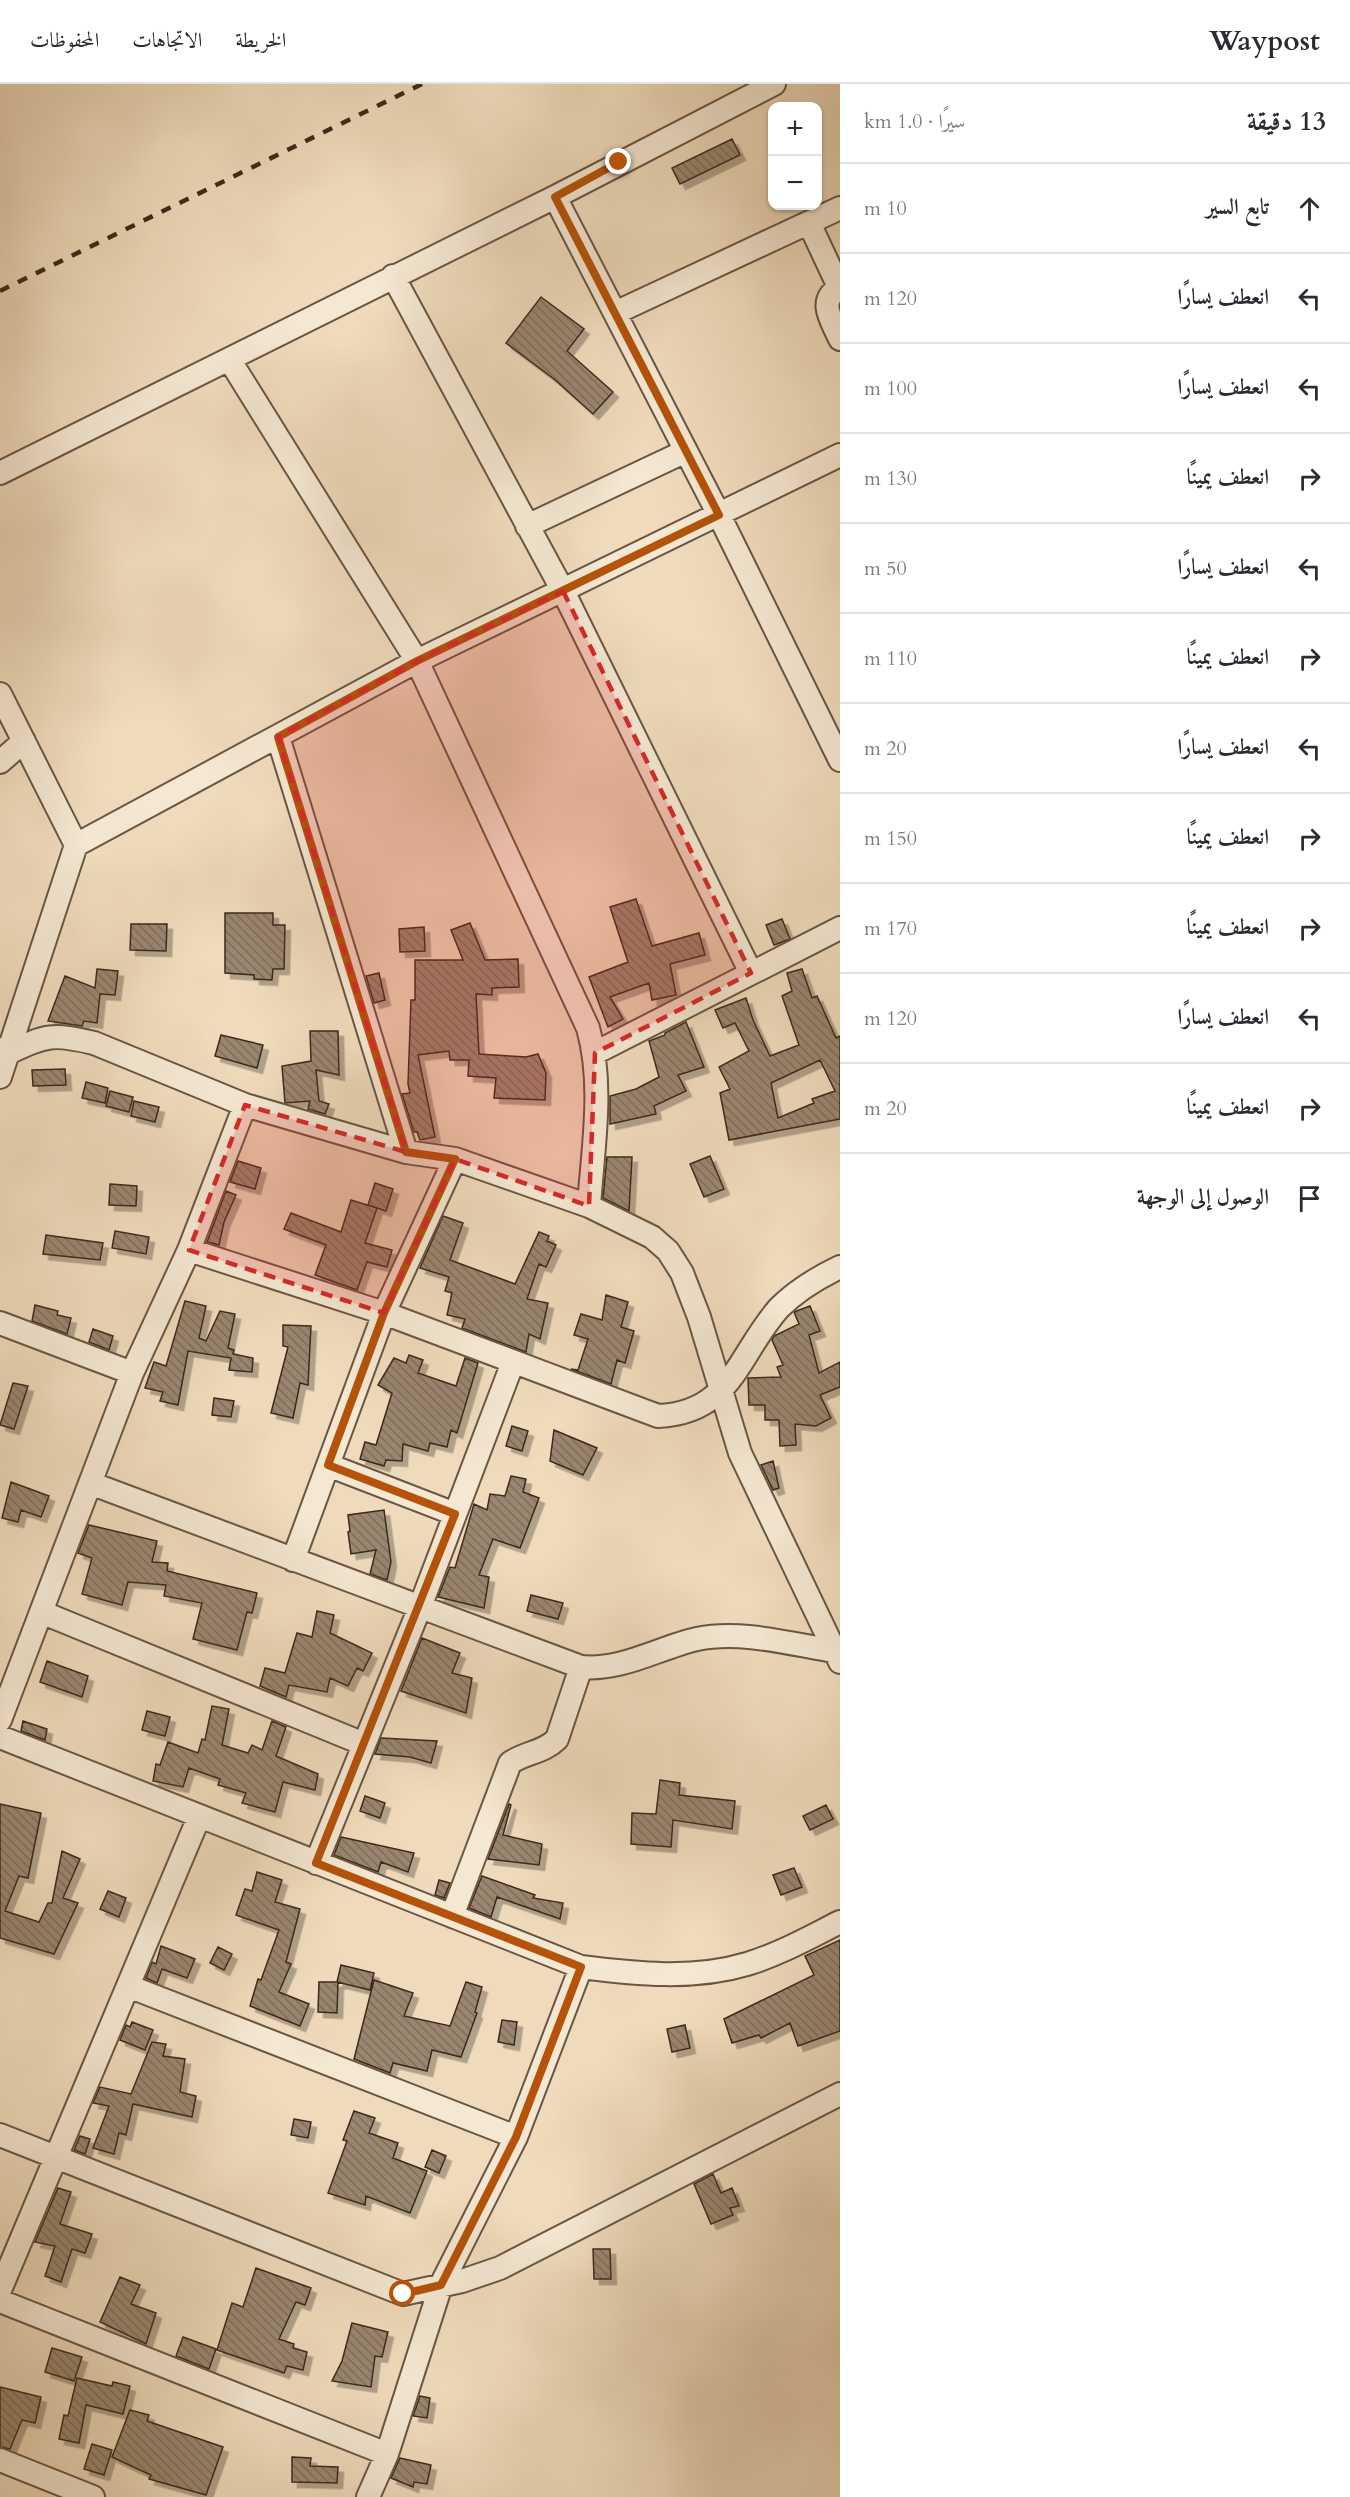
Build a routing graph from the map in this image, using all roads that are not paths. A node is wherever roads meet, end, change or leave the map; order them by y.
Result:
1 (774, 84) edge
2 (555, 197) junction
3 (840, 207) edge
4 (809, 223) junction
5 (393, 276) junction
6 (840, 287) edge
7 (615, 313) junction
8 (840, 339) edge
9 (229, 359) junction
10 (686, 451) junction
11 (840, 455) edge
12 (0, 473) edge
13 (719, 515) junction
14 (527, 525) junction
15 (562, 591) junction
16 (417, 661) junction
17 (0, 694) edge
18 (278, 737) junction
19 (24, 741) junction
20 (840, 760) edge
21 (0, 762) edge
22 (76, 845) junction
23 (840, 928) edge
24 (751, 974) junction
25 (4, 1051) edge
26 (595, 1053) junction
27 (0, 1077) edge
28 (245, 1105) junction
29 (406, 1152) junction
30 (455, 1159) junction
31 (589, 1206) junction
32 (189, 1250) junction
33 (840, 1267) edge
34 (384, 1313) junction
35 (0, 1323) edge
36 (513, 1362) junction
37 (132, 1373) junction
38 (721, 1392) junction
39 (328, 1465) junction
40 (90, 1483) junction
41 (455, 1514) junction
42 (293, 1560) junction
43 (420, 1606) junction
44 (41, 1612) junction
45 (837, 1656) edge
46 (581, 1666) junction
47 (0, 1720) edge
48 (0, 1737) edge
49 (364, 1744) junction
50 (199, 1817) junction
51 (316, 1863) junction
52 (452, 1916) junction
53 (840, 1922) edge
54 (581, 1967) junction
55 (128, 1986) junction
56 (840, 2094) edge
57 (0, 2135) edge
58 (516, 2137) junction
59 (58, 2157) junction
60 (441, 2285) junction
61 (0, 2290) edge
62 (0, 2301) edge
63 (387, 2454) junction
64 (0, 2460) edge
65 (93, 2497) edge
66 (368, 2497) edge

1 - 2 street
2 - 5 street
2 - 7 street
3 - 4 street
4 - 6 street
4 - 7 street
5 - 9 street
5 - 14 street
6 - 8 street
7 - 10 street
9 - 12 street
9 - 16 street
10 - 13 street
10 - 14 street
11 - 13 street
13 - 15 street
13 - 20 street
14 - 15 street
15 - 16 street
15 - 24 street
16 - 18 street
16 - 26 street
17 - 19 street
18 - 22 street
18 - 29 street
19 - 21 street
19 - 22 street
22 - 25 street
23 - 24 street
24 - 26 street
25 - 27 street
25 - 28 street
26 - 31 street
28 - 29 street
28 - 32 street
29 - 30 street
30 - 31 street
30 - 34 street
31 - 38 street
32 - 34 street
32 - 37 street
33 - 38 street
34 - 36 street
34 - 39 street
35 - 37 street
36 - 38 street
36 - 41 street
37 - 40 street
38 - 45 street
39 - 41 street
39 - 42 street
40 - 42 street
40 - 44 street
41 - 43 street
42 - 43 street
43 - 46 street
43 - 49 street
44 - 47 street
44 - 49 street
45 - 46 street
46 - 52 street
48 - 50 street
49 - 51 street
50 - 51 street
50 - 55 street
51 - 52 street
52 - 54 street
53 - 54 street
54 - 58 street
55 - 58 street
55 - 59 street
56 - 60 street
57 - 59 street
58 - 60 street
59 - 60 street
59 - 61 street
60 - 63 street
62 - 63 street
63 - 66 street
64 - 65 street

